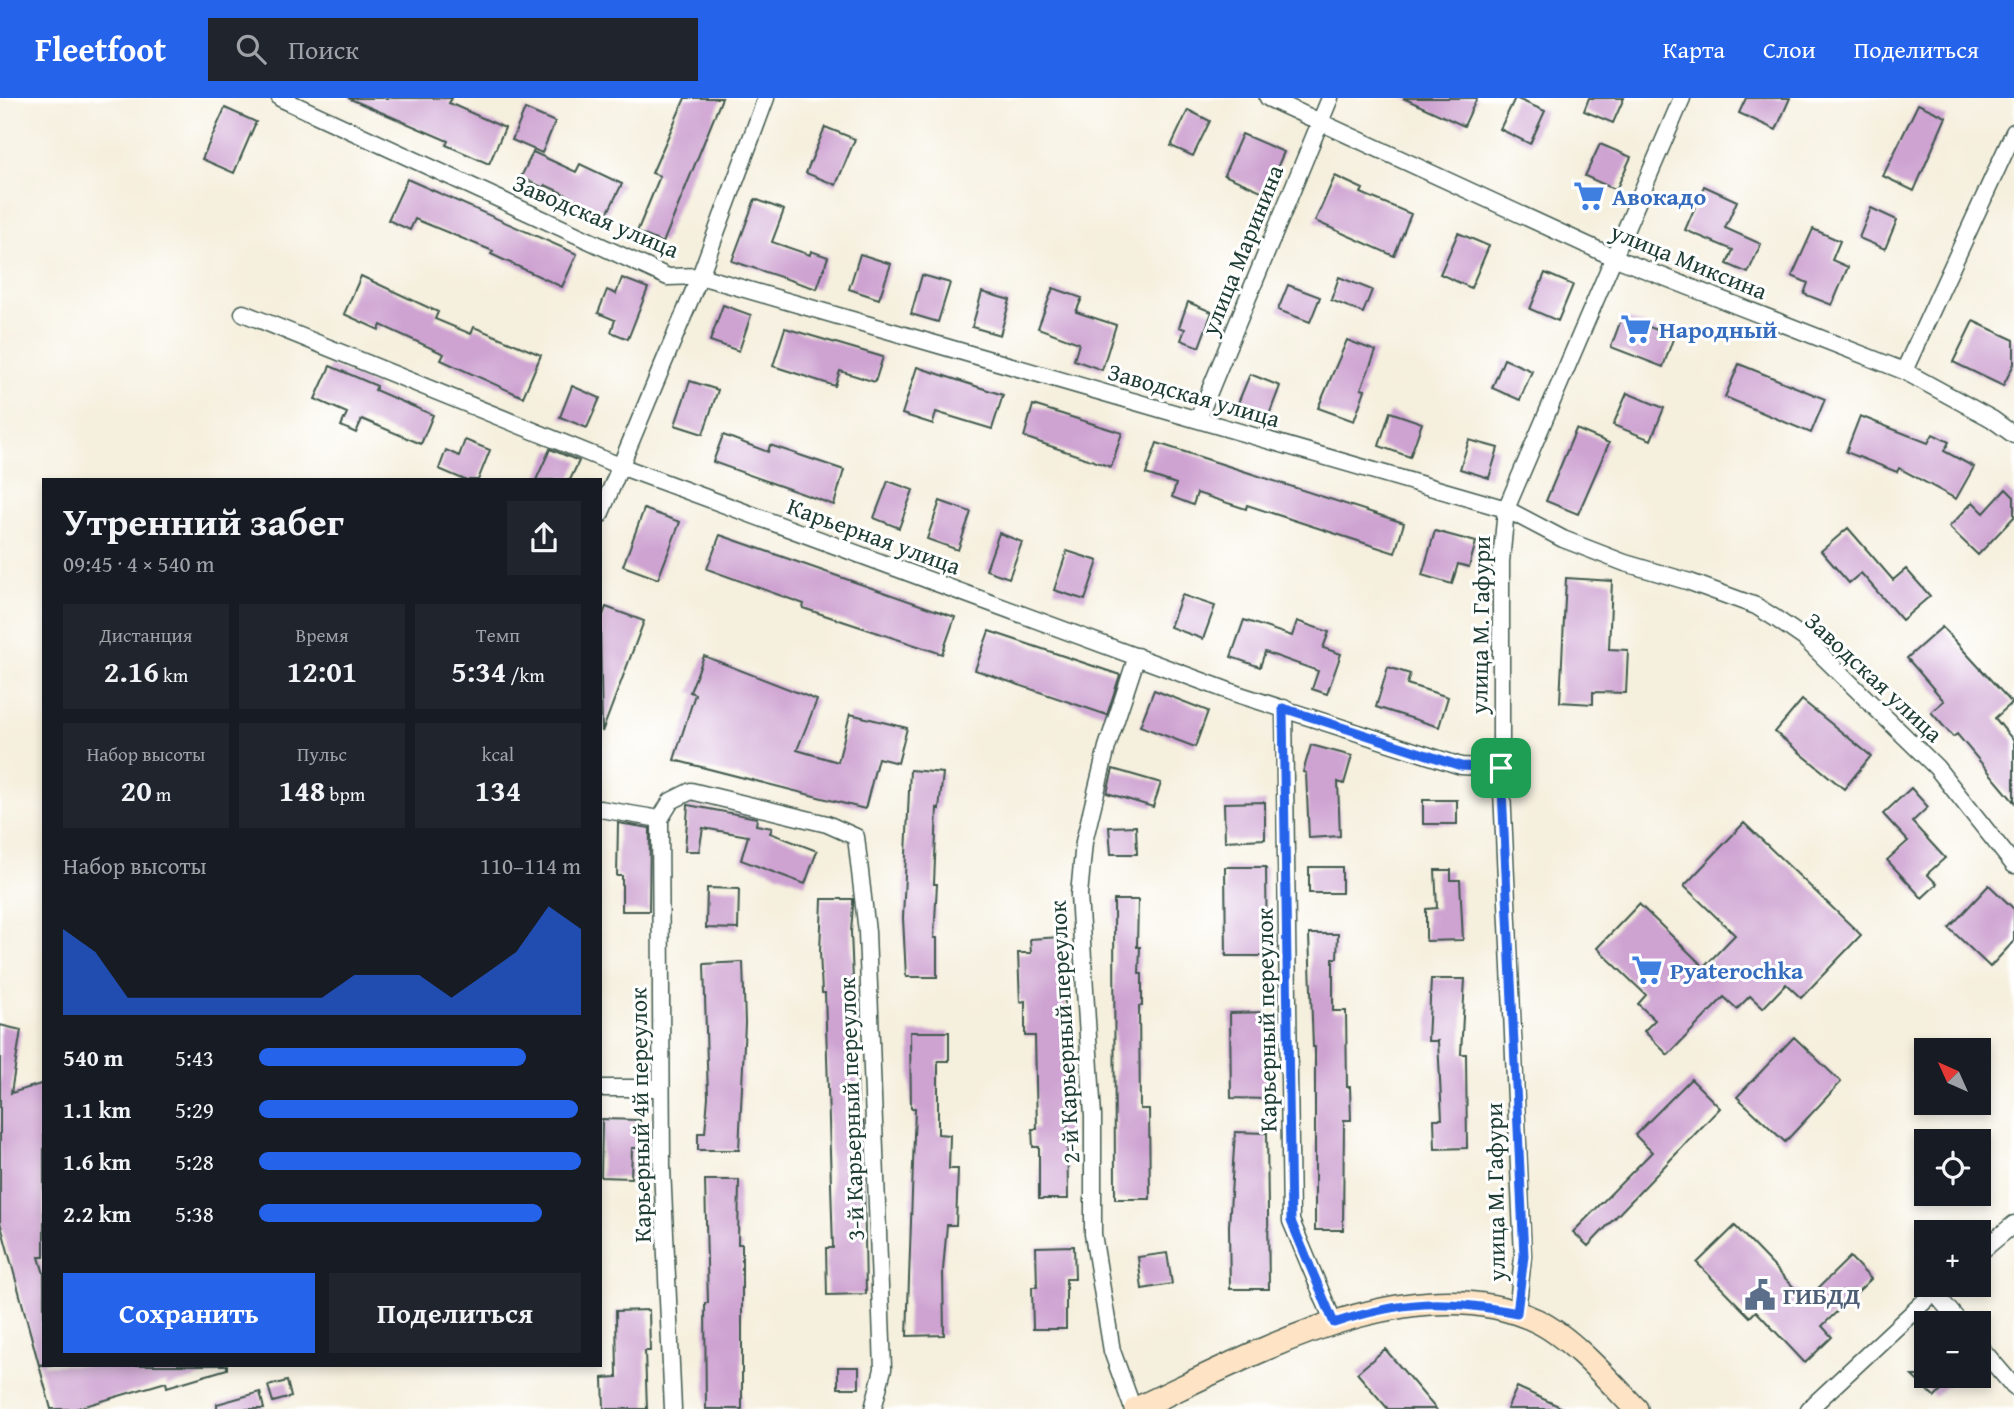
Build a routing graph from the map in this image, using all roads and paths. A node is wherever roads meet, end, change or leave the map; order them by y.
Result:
1 (280, 98) edge
2 (766, 98) edge
3 (1268, 98) edge
4 (1330, 98) edge
5 (1682, 98) edge
6 (1319, 123) junction
7 (2014, 132) edge
8 (1613, 257) junction
9 (700, 276) junction
10 (243, 313) dead end
11 (1904, 370) junction
12 (1198, 419) junction
13 (2014, 435) edge
14 (620, 466) junction
15 (1506, 509) junction
16 (602, 510) edge
17 (1137, 656) junction
18 (1283, 708) junction
19 (1501, 768) junction
20 (602, 809) edge
21 (660, 819) junction
22 (2014, 864) edge
23 (602, 1088) edge
24 (661, 1088) junction
25 (2014, 1224) edge
26 (1991, 1243) edge
27 (1928, 1297) edge
28 (1517, 1313) junction
29 (1334, 1323) junction
30 (1991, 1360) edge
31 (2014, 1387) edge
32 (673, 1409) edge
33 (873, 1409) edge
34 (1135, 1409) edge
35 (1636, 1409) edge
36 (1809, 1409) edge

1 - 9 street, Заводская улица
2 - 9 street
3 - 6 street, улица Миксина
4 - 6 street, улица Маринина
5 - 8 street, улица М. Гафури
6 - 8 street, улица Миксина
6 - 12 street, улица Маринина
7 - 11 street
8 - 11 street, улица Миксина
8 - 15 street, улица М. Гафури
9 - 12 street, Заводская улица
9 - 14 street
10 - 14 street, Карьерная улица
11 - 13 street, улица Миксина
12 - 15 street, Заводская улица
14 - 16 street
14 - 17 street, Карьерная улица
15 - 19 street, улица М. Гафури
15 - 22 street, Заводская улица
17 - 18 street, Карьерная улица
17 - 34 street, 2-й Карьерный переулок
18 - 19 street, Карьерная улица
18 - 29 street, Карьерный переулок
19 - 28 street, улица М. Гафури
20 - 21 street
21 - 24 street, Карьерный 4й переулок
21 - 33 street, 3-й Карьерный переулок
23 - 24 street
24 - 32 street, Карьерный 4й переулок
25 - 26 street
27 - 36 street
28 - 29 main road
28 - 35 main road
29 - 34 main road
30 - 31 street

